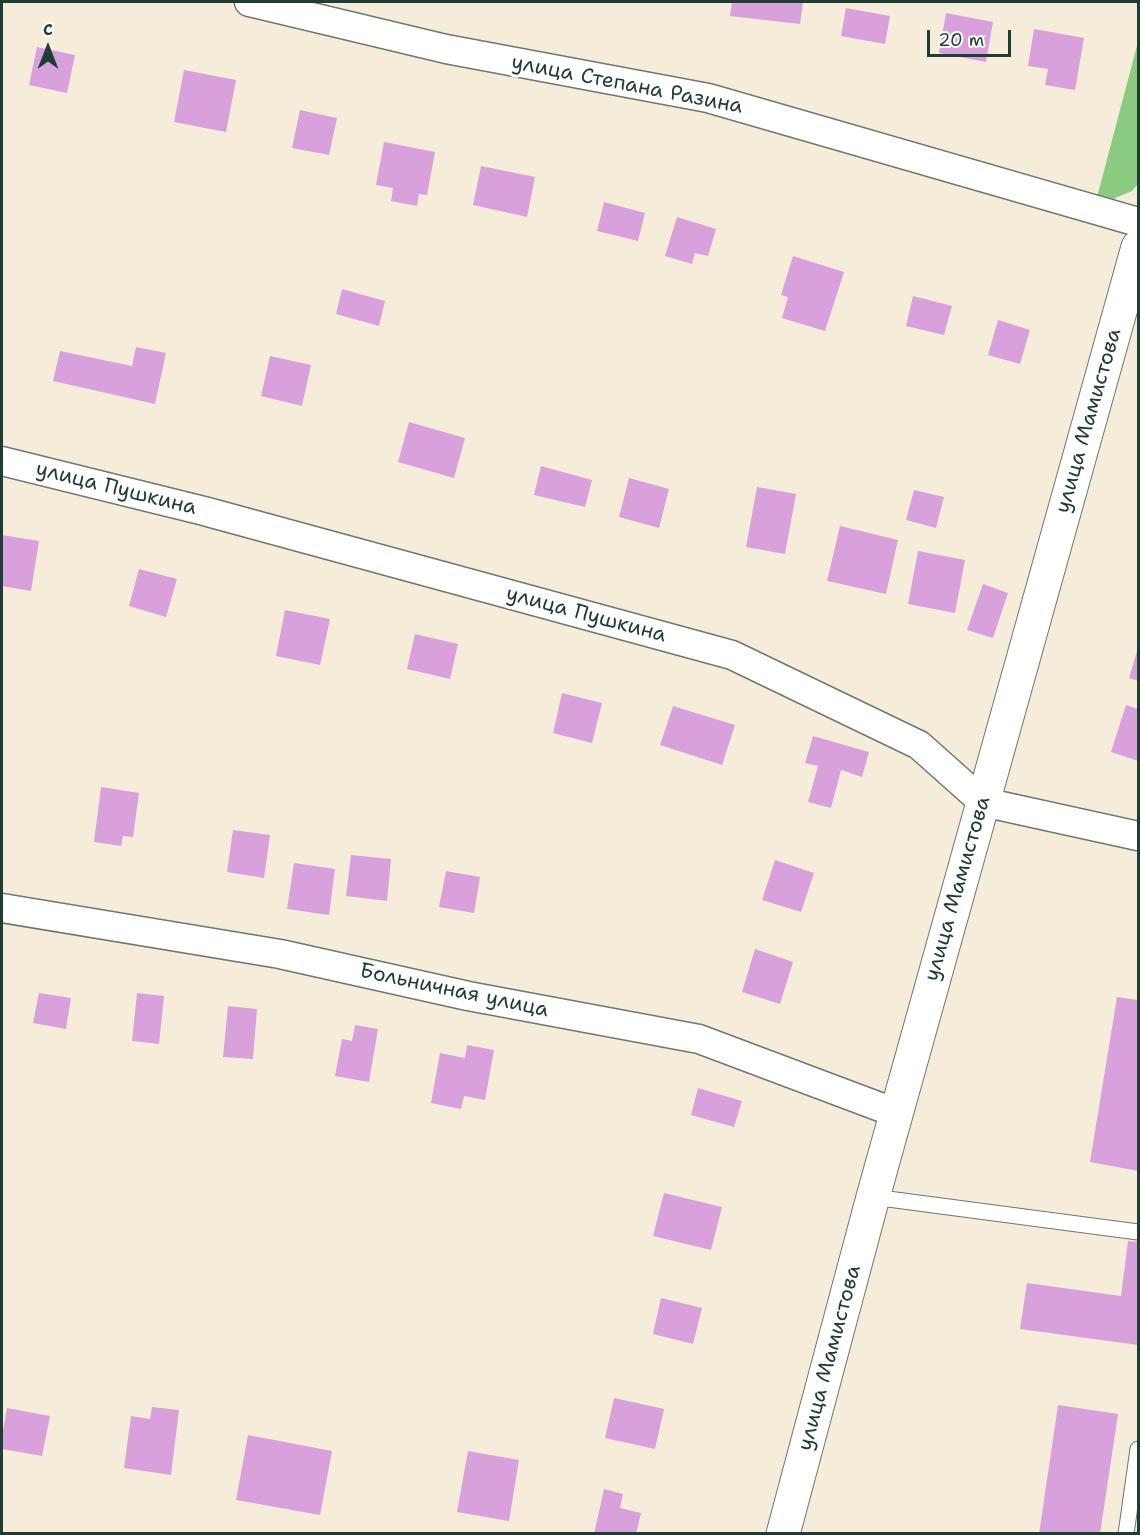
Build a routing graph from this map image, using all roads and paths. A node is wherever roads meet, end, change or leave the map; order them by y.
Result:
1 (249, 2) edge
2 (1138, 222) edge
3 (1138, 247) edge
4 (2, 461) edge
5 (982, 802) junction
6 (1138, 836) edge
7 (2, 908) edge
8 (896, 1113) junction
9 (873, 1197) junction
10 (1138, 1232) edge
11 (1138, 1456) edge
12 (783, 1533) edge
13 (1126, 1533) edge

1 - 2 street, улица Степана Разина
3 - 5 street, улица Мамистова
4 - 5 street, улица Пушкина
5 - 6 street, улица Пушкина
5 - 8 street, улица Мамистова
7 - 8 street, Больничная улица
8 - 9 street, улица Мамистова
9 - 10 lane
9 - 12 street, улица Мамистова
11 - 13 lane

